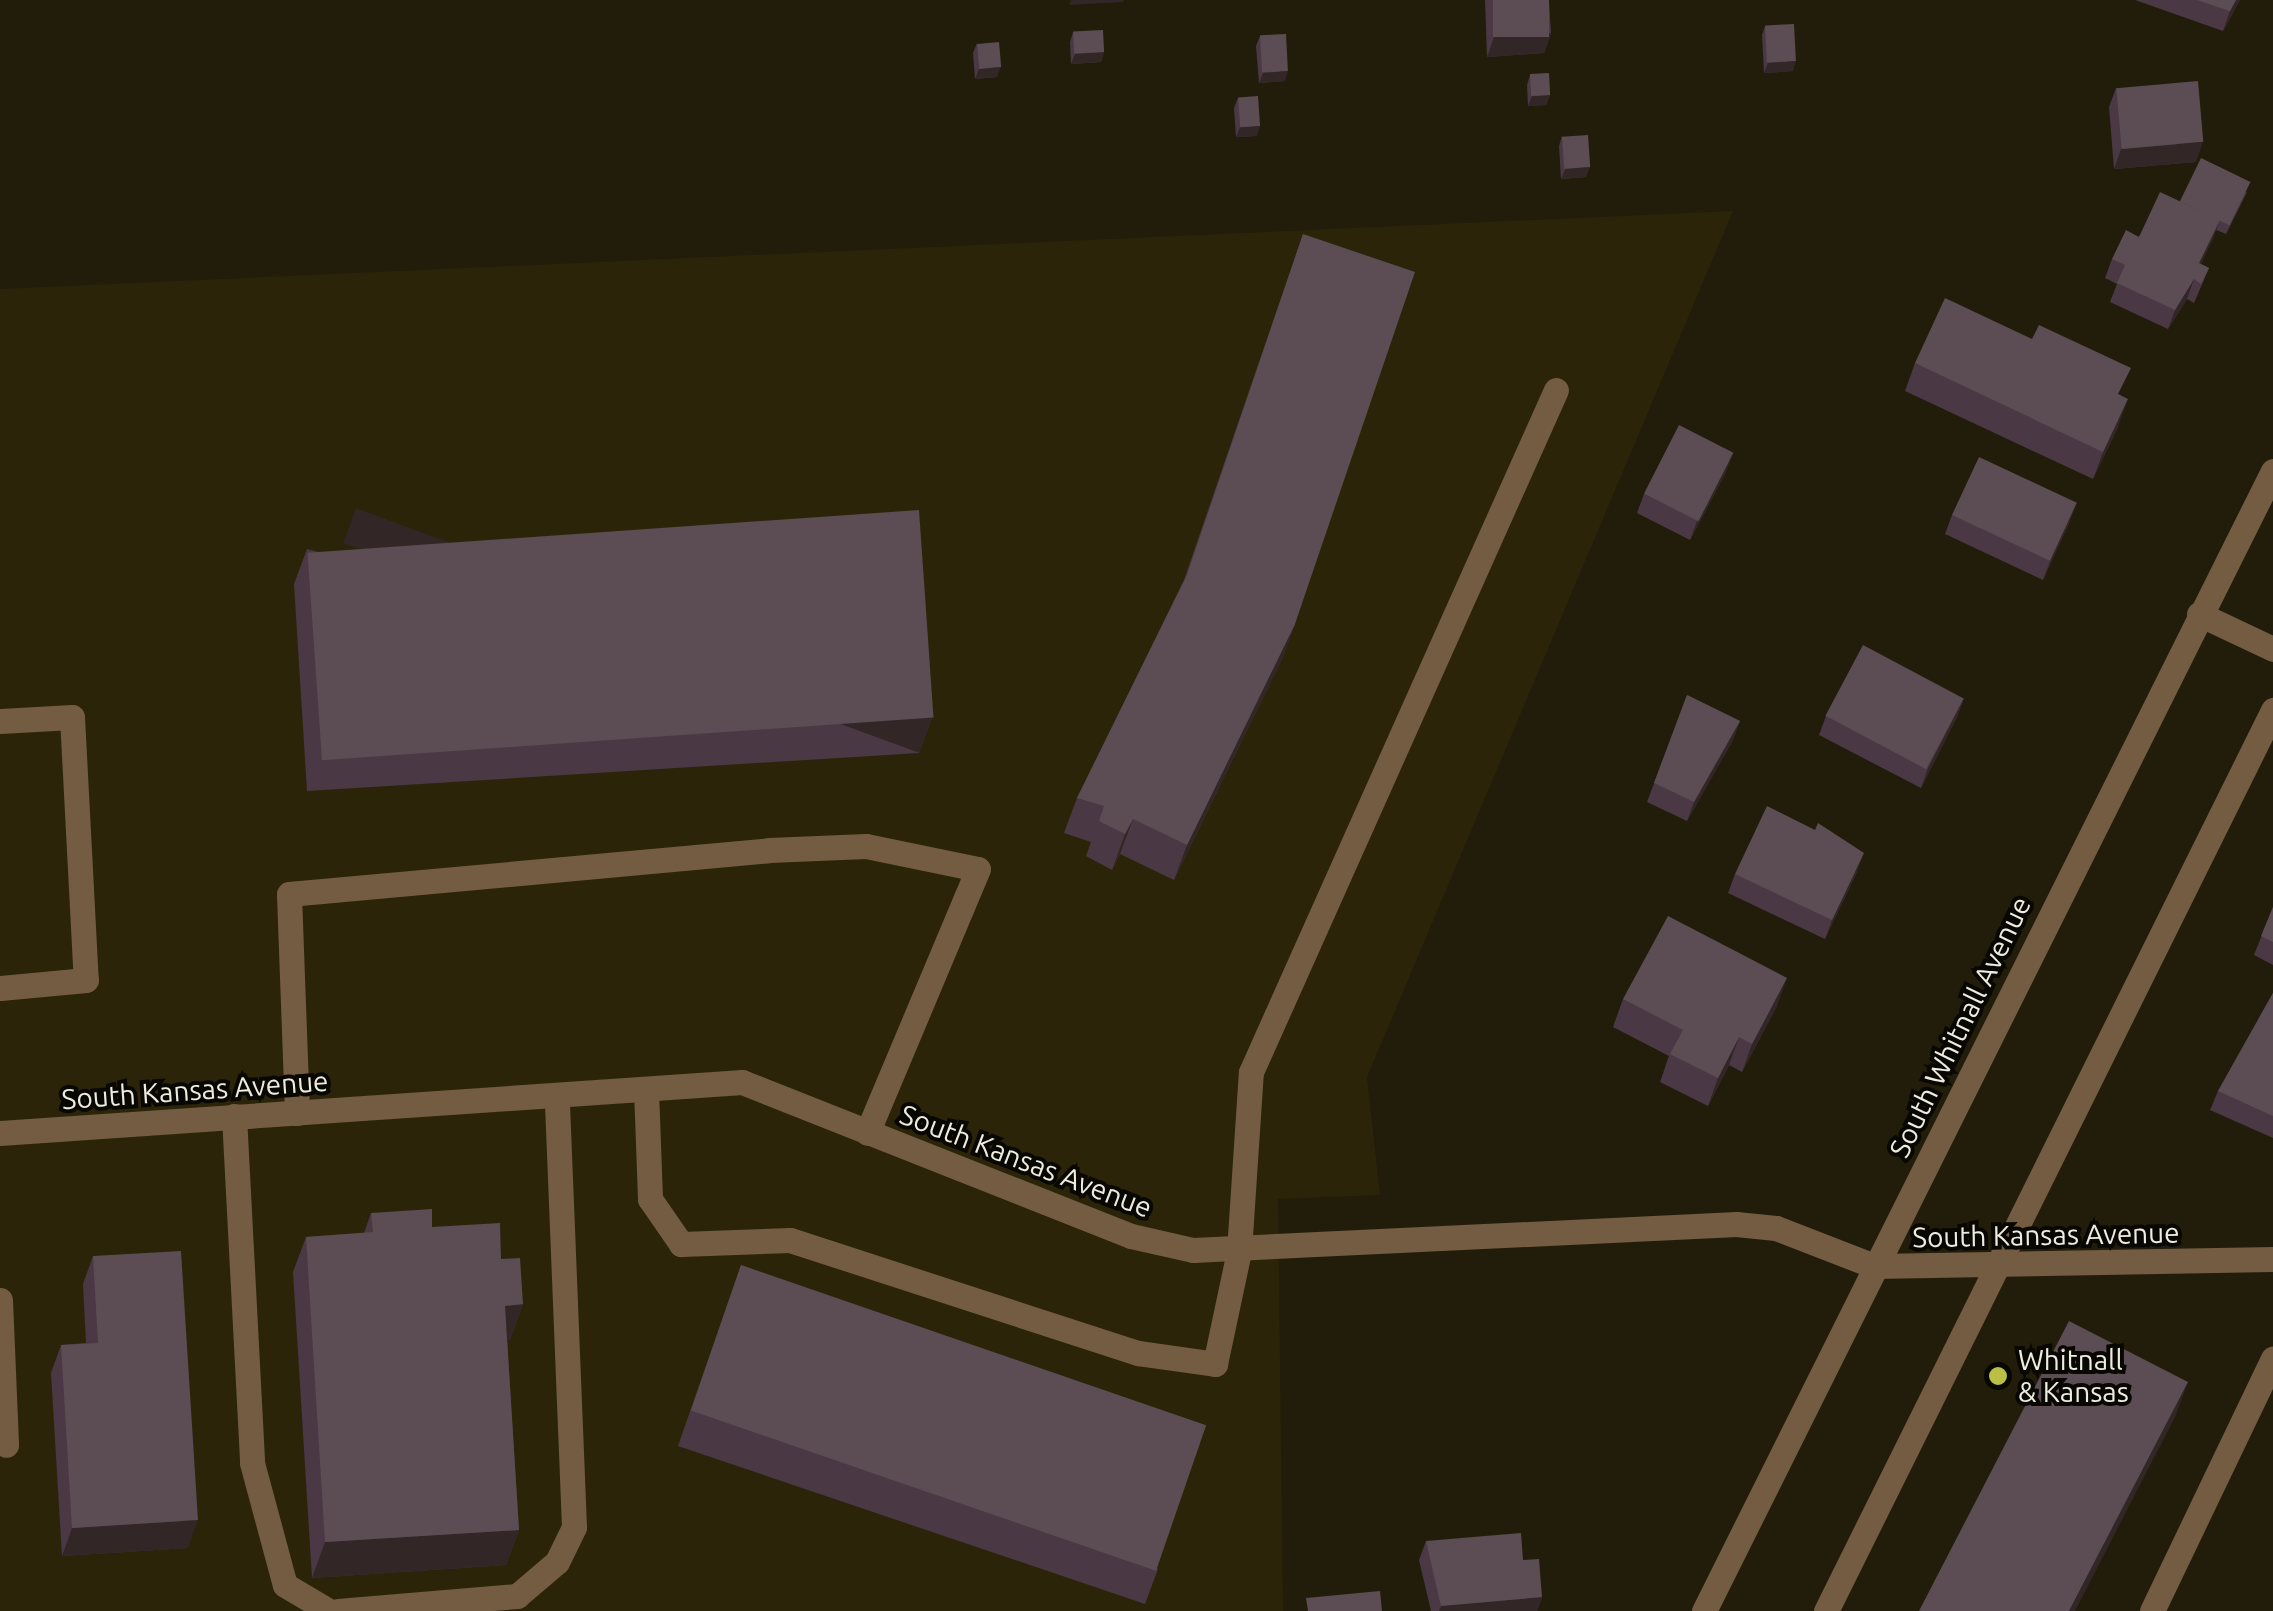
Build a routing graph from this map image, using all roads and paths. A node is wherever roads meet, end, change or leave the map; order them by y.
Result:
1 (1556, 390) dead end
2 (2273, 471) edge
3 (2199, 614) junction
4 (2273, 649) edge
5 (2273, 710) edge
6 (0, 721) edge
7 (0, 988) edge
8 (646, 1089) junction
9 (557, 1095) junction
10 (297, 1113) junction
11 (234, 1116) junction
12 (0, 1133) edge
13 (867, 1133) junction
14 (1239, 1251) junction
15 (2273, 1259) edge
16 (1874, 1266) junction
17 (1994, 1271) junction
18 (0, 1300) edge
19 (2273, 1359) edge
20 (6, 1445) dead end
21 (329, 1611) edge
22 (338, 1611) edge
23 (1704, 1611) edge
24 (1826, 1611) edge
25 (2152, 1611) edge

1 - 14 street
2 - 3 street, South Whitnall Avenue
3 - 4 street
3 - 16 street, South Whitnall Avenue
5 - 17 street
6 - 7 street
8 - 9 street, South Kansas Avenue
8 - 13 street, South Kansas Avenue
8 - 14 street
9 - 10 street, South Kansas Avenue
9 - 22 street
10 - 11 street, South Kansas Avenue
10 - 13 street
11 - 12 street, South Kansas Avenue
11 - 21 street
13 - 14 street, South Kansas Avenue
14 - 16 street, South Kansas Avenue
15 - 17 street, South Kansas Avenue
16 - 17 street, South Kansas Avenue
16 - 23 street, South Whitnall Avenue
17 - 24 street
18 - 20 street
19 - 25 street

